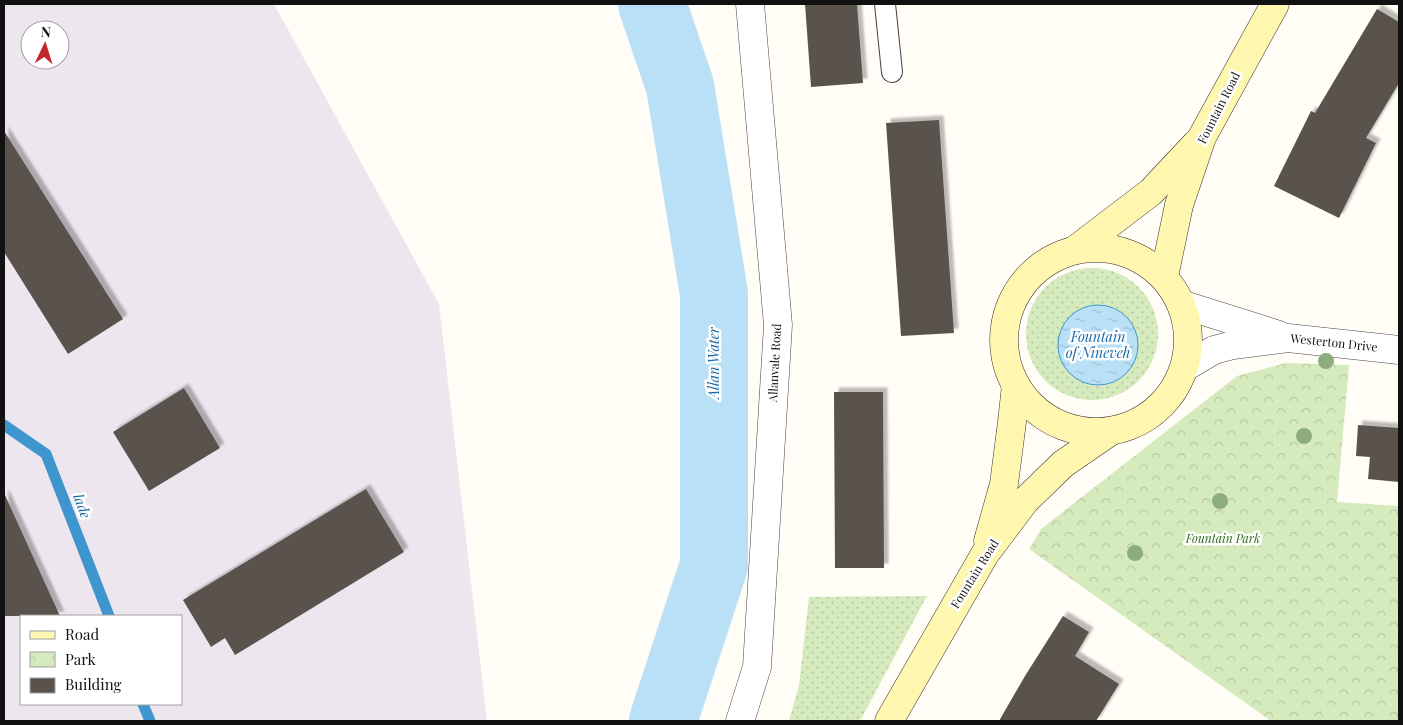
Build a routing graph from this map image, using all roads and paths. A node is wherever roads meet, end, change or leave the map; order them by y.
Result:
1 (750, 4) edge
2 (885, 4) edge
3 (1275, 4) edge
4 (892, 72) dead end
5 (1202, 137) junction
6 (1075, 250) junction
7 (1164, 277) junction
8 (1181, 304) junction
9 (1288, 338) junction
10 (1399, 350) edge
11 (1184, 367) junction
12 (1016, 385) junction
13 (1112, 431) junction
14 (985, 554) junction
15 (740, 721) edge
16 (889, 721) edge

1 - 15 street, Allanvale Road
2 - 4 lane
3 - 5 main road, Fountain Road
5 - 6 main road
5 - 7 main road, Fountain Road
6 - 7 main road
6 - 12 main road
7 - 8 main road
8 - 9 street
8 - 11 main road
9 - 10 street, Westerton Drive
9 - 11 street, Westerton Drive
11 - 13 main road
12 - 13 main road
12 - 14 main road
13 - 14 main road, Fountain Road
14 - 16 main road, Fountain Road

